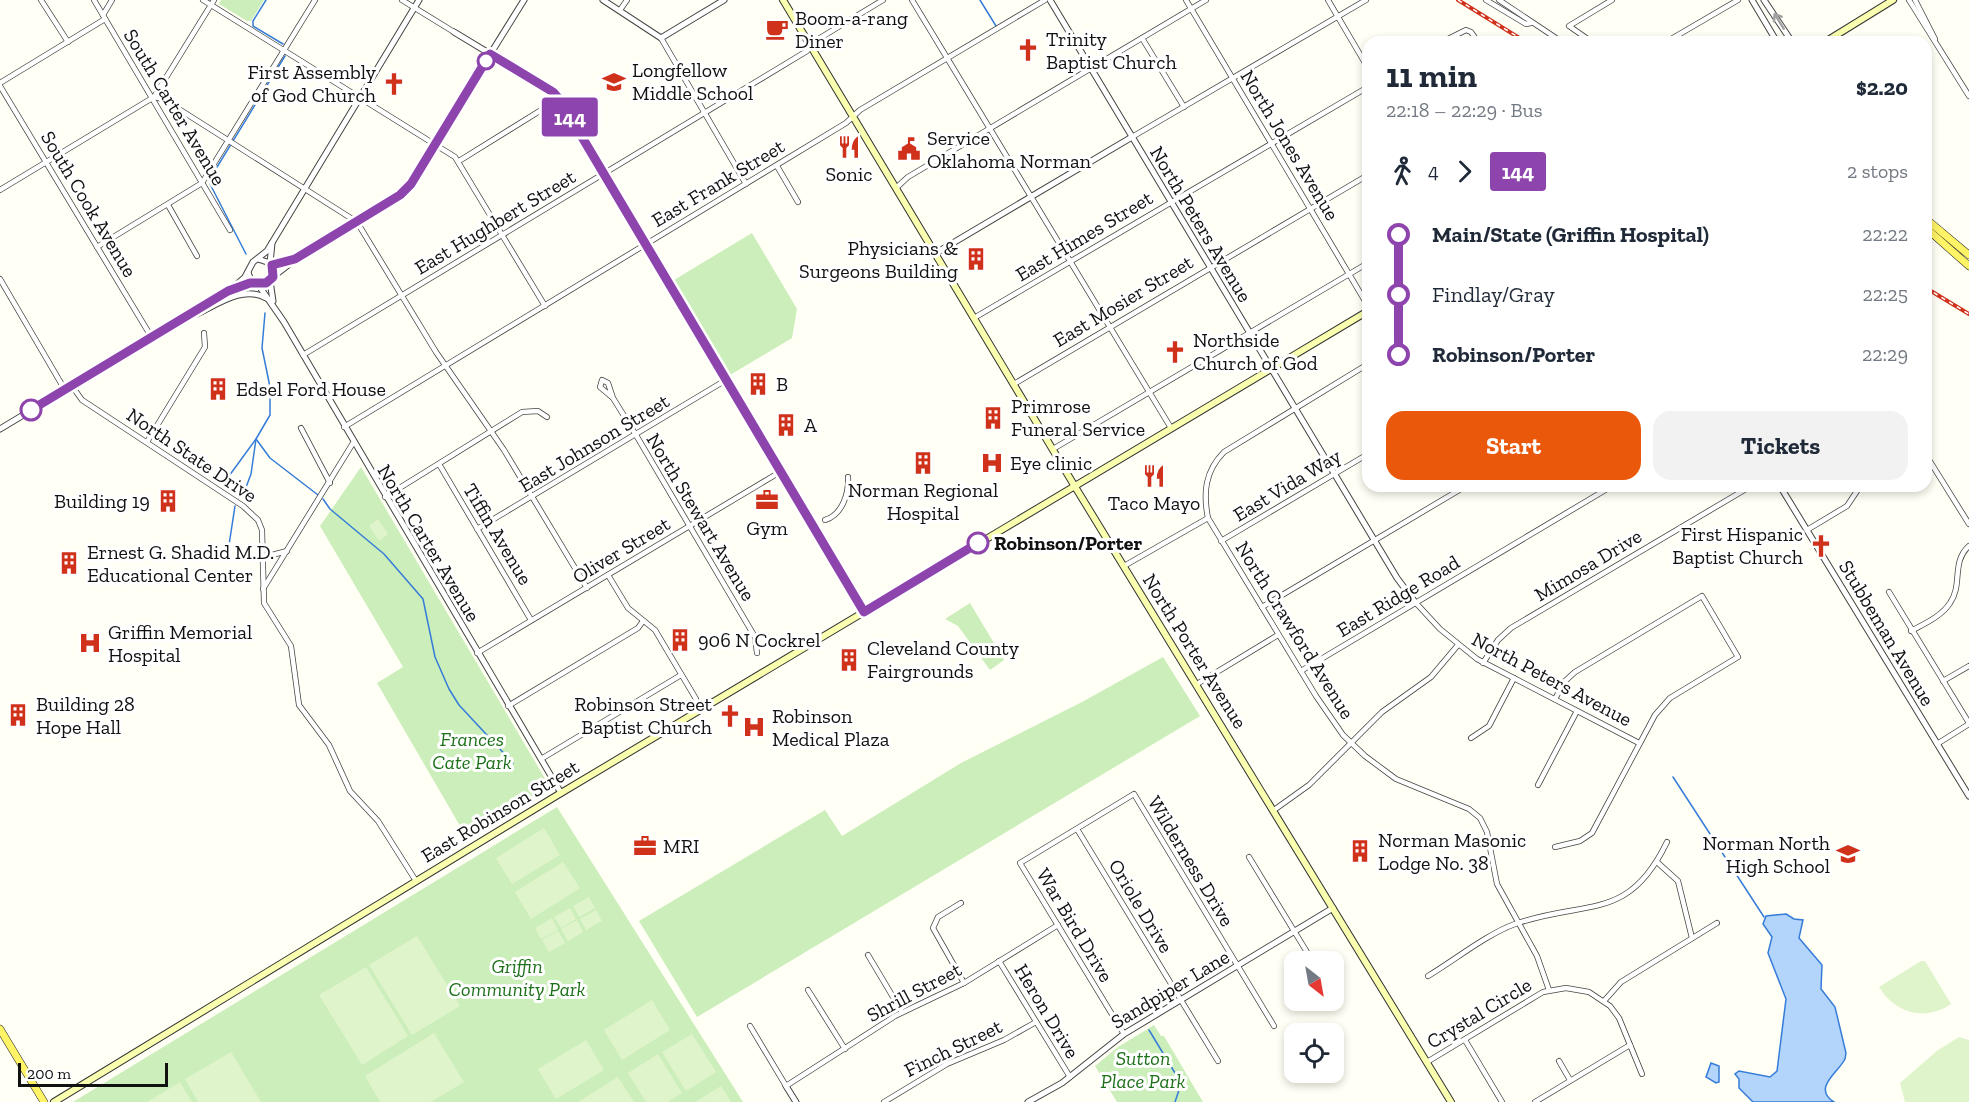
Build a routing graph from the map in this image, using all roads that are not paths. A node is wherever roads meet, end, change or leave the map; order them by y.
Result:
1 (41, 0) edge
2 (94, 0) edge
3 (112, 0) edge
4 (203, 0) edge
5 (315, 0) edge
6 (402, 0) edge
7 (419, 0) edge
8 (524, 0) edge
9 (603, 0) edge
10 (627, 0) edge
11 (724, 0) edge
12 (783, 0) edge
13 (884, 0) edge
14 (912, 0) edge
15 (1044, 0) edge
16 (1050, 0) edge
17 (1186, 0) edge
18 (1206, 0) edge
19 (1328, 0) edge
20 (1366, 0) edge
21 (1486, 0) edge
22 (1499, 0) edge
23 (1612, 0) edge
24 (1738, 0) edge
25 (1752, 0) edge
26 (1764, 0) edge
27 (1893, 0) edge
28 (1909, 0) edge
29 (1915, 0) edge
30 (212, 2) edge
31 (415, 8) junction
32 (1191, 9) junction
33 (620, 10) junction
34 (1338, 16) junction
35 (104, 17) junction
36 (1531, 23) junction
37 (454, 32) joint
38 (1452, 36) edge
39 (1475, 36) edge
40 (1552, 36) edge
41 (1583, 36) edge
42 (1676, 36) edge
43 (1773, 36) edge
44 (1788, 36) edge
45 (1835, 36) edge
46 (661, 38) junction
47 (1142, 38) junction
48 (1936, 41) junction
49 (68, 42) junction
50 (811, 46) junction
51 (284, 50) junction
52 (490, 54) junction
53 (947, 58) junction
54 (1362, 58) edge
55 (1091, 68) junction
56 (1233, 78) junction
57 (0, 85) edge
58 (1362, 90) edge
59 (1969, 96) edge
60 (154, 97) junction
61 (360, 97) junction
62 (559, 99) junction
63 (1184, 107) junction
64 (705, 112) junction
65 (853, 116) junction
66 (990, 129) junction
67 (1132, 137) junction
68 (229, 140) junction
69 (1271, 143) junction
70 (435, 144) junction
71 (459, 161) junction
72 (46, 162) junction
73 (777, 166) junction
74 (604, 174) junction
75 (1362, 179) edge
76 (202, 183) junction
77 (747, 184) junction
78 (304, 186) junction
79 (896, 188) junction
80 (0, 190) edge
81 (1031, 196) junction
82 (798, 202) dead end
83 (1171, 202) junction
84 (168, 205) junction
85 (1310, 209) junction
86 (357, 222) junction
87 (1932, 224) edge
88 (230, 230) dead end
89 (1932, 233) edge
90 (503, 235) junction
91 (273, 238) junction
92 (646, 245) junction
93 (97, 247) junction
94 (936, 253) junction
95 (1969, 255) edge
96 (197, 256) dead end
97 (295, 259) junction
98 (256, 260) junction
99 (1070, 263) junction
100 (271, 264) junction
101 (1362, 266) edge
102 (1969, 266) edge
103 (1209, 267) junction
104 (248, 272) junction
105 (1349, 274) junction
106 (0, 279) edge
107 (271, 279) junction
108 (256, 283) junction
109 (228, 291) junction
110 (403, 295) junction
111 (1362, 296) edge
112 (270, 300) junction
113 (274, 306) junction
114 (545, 306) junction
115 (1362, 315) edge
116 (974, 318) junction
117 (174, 325) junction
118 (1109, 327) junction
119 (204, 333) dead end
120 (1248, 333) junction
121 (153, 338) junction
122 (303, 355) junction
123 (446, 365) junction
124 (1362, 368) edge
125 (1270, 369) junction
126 (726, 380) junction
127 (1014, 384) junction
128 (72, 386) junction
129 (65, 390) junction
130 (1149, 392) junction
131 (613, 399) dead end
132 (1293, 408) junction
133 (547, 417) dead end
134 (344, 427) junction
135 (301, 428) dead end
136 (1171, 428) junction
137 (0, 429) edge
138 (492, 432) junction
139 (636, 435) junction
140 (147, 442) junction
141 (353, 443) junction
142 (1053, 449) junction
143 (1362, 458) edge
144 (439, 464) junction
145 (1932, 464) edge
146 (780, 472) junction
147 (1334, 474) junction
148 (848, 477) dead end
149 (330, 483) junction
150 (1074, 485) junction
151 (1456, 492) edge
152 (1602, 492) edge
153 (1741, 492) edge
154 (1784, 492) edge
155 (1856, 492) edge
156 (385, 497) junction
157 (534, 498) junction
158 (1208, 518) junction
159 (825, 520) dead end
160 (1969, 524) edge
161 (690, 526) junction
162 (477, 529) junction
163 (1807, 530) junction
164 (1374, 540) junction
165 (1221, 541) junction
166 (1969, 546) edge
167 (264, 548) junction
168 (289, 550) junction
169 (1124, 567) junction
170 (609, 575) junction
171 (587, 588) junction
172 (263, 589) junction
173 (1889, 592) dead end
174 (1415, 602) junction
175 (1262, 608) junction
176 (864, 612) junction
177 (531, 620) junction
178 (643, 621) junction
179 (1911, 631) junction
180 (1278, 635) junction
181 (1458, 645) junction
182 (477, 653) junction
183 (757, 653) dead end
184 (1483, 663) junction
185 (1969, 666) edge
186 (1301, 671) junction
187 (681, 675) junction
188 (1514, 678) junction
189 (1943, 681) junction
190 (1197, 684) junction
191 (696, 699) dead end
192 (1555, 699) junction
193 (508, 706) junction
194 (1577, 711) junction
195 (1969, 724) edge
196 (1471, 738) dead end
197 (1350, 742) junction
198 (1639, 743) junction
199 (1937, 744) junction
200 (541, 759) junction
201 (1538, 785) dead end
202 (561, 794) junction
203 (1969, 796) edge
204 (1274, 810) junction
205 (1077, 829) junction
206 (1667, 842) dead end
207 (1555, 847) dead end
208 (1249, 856) dead end
209 (1020, 863) joint
210 (1658, 863) junction
211 (416, 881) junction
212 (961, 903) dead end
213 (1333, 908) junction
214 (1518, 923) junction
215 (1717, 923) dead end
216 (1058, 926) junction
217 (1294, 931) junction
218 (1692, 938) junction
219 (1306, 951) edge
220 (868, 955) dead end
221 (999, 961) junction
222 (1237, 965) junction
223 (1428, 976) dead end
224 (964, 983) junction
225 (808, 990) dead end
226 (1550, 990) junction
227 (1180, 1000) junction
228 (1604, 1001) junction
229 (902, 1012) junction
230 (1036, 1022) junction
231 (750, 1026) dead end
232 (1274, 1026) dead end
233 (0, 1029) edge
234 (1124, 1034) junction
235 (1465, 1040) junction
236 (1630, 1045) junction
237 (844, 1049) junction
238 (1218, 1061) dead end
239 (1559, 1061) dead end
240 (1427, 1062) junction
241 (1642, 1074) dead end
242 (1070, 1077) junction
243 (1570, 1080) junction
244 (786, 1086) junction
245 (1031, 1101) edge
246 (44, 1102) edge
247 (54, 1102) edge
248 (796, 1102) edge
249 (884, 1102) edge
250 (1451, 1102) edge
251 (1502, 1102) edge
252 (1535, 1102) edge

1 - 49 street
2 - 35 street, South Carter Avenue
3 - 35 street
4 - 30 street
5 - 51 street
6 - 31 street
7 - 31 street
8 - 52 street
9 - 33 street
10 - 33 street
11 - 46 street
12 - 50 main road, North Porter Avenue
13 - 50 street, East Hughbert Street
14 - 53 street
15 - 53 street, East Frank Street
16 - 55 street, North Peters Avenue
17 - 32 street, North Jones Avenue
18 - 32 street
19 - 34 street
20 - 34 street
21 - 36 street
22 - 36 street
23 - 41 street
24 - 42 street
25 - 43 street
44 -> 26 street
27 - 45 main road
28 - 48 street
29 - 48 street
30 - 51 street
30 - 60 street
31 - 37 street
31 - 61 street
32 - 47 street
32 - 56 street, North Jones Avenue
33 - 46 street
34 - 54 street
34 - 56 street
35 - 49 street
35 - 60 street, South Carter Avenue
36 - 40 street
37 - 52 street
38 - 39 street
46 - 64 street
47 - 55 street
47 - 63 street
48 - 59 street
49 - 57 street
50 - 64 street, East Hughbert Street
50 - 65 main road, North Porter Avenue
51 - 61 street
51 - 68 street
52 - 62 street
52 - 70 street
53 - 65 street, East Frank Street
53 - 66 street
55 - 66 street
55 - 67 street, North Peters Avenue
56 - 63 street
56 - 69 street, North Jones Avenue
57 - 72 street, South Cook Avenue
58 - 69 street, East Himes Street
60 - 68 street
60 - 72 street
60 - 76 street, South Carter Avenue
61 - 70 street
61 - 78 street
62 - 71 street
62 - 74 street
63 - 67 street
64 - 74 street, East Hughbert Street
64 - 77 street
65 - 73 street, East Frank Street
65 - 79 main road, North Porter Avenue
66 - 79 street
66 - 81 street
67 - 81 street
67 - 83 street, North Peters Avenue
68 - 76 street
68 - 78 street
69 - 83 street, East Himes Street
69 - 85 street, North Jones Avenue
70 - 71 street
70 - 86 street
71 - 90 street
72 - 80 street
72 - 93 street, South Cook Avenue
73 - 77 street, East Frank Street
73 - 82 street
74 - 90 street, East Hughbert Street
74 - 92 street
75 - 85 street, East Mosier Street
76 - 84 street
76 - 88 street, South Carter Avenue
77 - 92 street, East Frank Street
78 - 86 street
78 - 91 street
79 - 94 main road, North Porter Avenue
81 - 94 street
81 - 99 street
83 - 99 street, East Himes Street
83 - 103 street, North Peters Avenue
84 - 93 street
84 - 96 street
85 - 103 street, East Mosier Street
85 - 105 street, North Jones Avenue
86 - 97 street
86 - 110 street
87 - 95 main road
89 - 102 main road
90 - 110 street, East Hughbert Street
90 - 114 street
91 - 98 street
91 - 100 street
92 - 114 street, East Frank Street
92 - 126 street
93 - 121 street, South Cook Avenue
94 - 116 main road, North Porter Avenue
97 - 100 street
97 - 107 street
98 - 100 street
98 - 104 street
99 - 116 street, East Himes Street
99 - 118 street
100 - 107 street
101 - 105 street
103 - 118 street, East Mosier Street
103 - 120 street, North Peters Avenue
104 - 108 street
104 - 109 street
105 - 111 street, North Jones Avenue
105 - 120 street
106 - 129 street
107 - 108 street
107 - 113 street, North Carter Avenue
108 - 109 street
108 - 112 street, North Carter Avenue
109 - 117 street
110 - 122 street, East Hughbert Street
110 - 123 street
112 - 113 street, North Carter Avenue
112 - 117 street
113 - 122 street, North Carter Avenue
114 - 123 street, East Frank Street
115 - 125 main road, East Robinson Street
116 - 127 main road, North Porter Avenue
117 - 121 street
118 - 127 street, East Mosier Street
118 - 130 street
119 - 140 street
120 - 125 street, North Peters Avenue
120 - 130 street
121 - 128 street
122 - 134 street, North Carter Avenue
123 - 134 street, East Frank Street
123 - 138 street
124 - 132 street
125 - 132 street, North Peters Avenue
125 - 136 main road, East Robinson Street
126 - 139 street, East Johnson Street
126 - 146 street
127 - 142 main road, North Porter Avenue
128 - 129 street
128 - 140 street, North State Drive
129 - 137 street
130 - 136 street
130 - 142 street
131 - 139 street, North Stewart Avenue
132 - 147 street, North Peters Avenue
132 - 158 street
133 - 138 street
134 - 141 street, North Carter Avenue
135 - 149 street
136 - 150 main road, East Robinson Street
138 - 144 street
138 - 157 street
139 - 157 street, East Johnson Street
139 - 161 street, North Stewart Avenue
140 - 167 street, North State Drive
141 - 149 street
141 - 156 street, North Carter Avenue
142 - 150 main road, North Porter Avenue
143 - 147 street, East Vida Way
144 - 156 street
144 - 162 street, Tiffin Avenue
145 - 160 street
146 - 161 street, Oliver Street
146 - 176 street
147 - 164 street, North Peters Avenue
147 - 165 street, East Vida Way
148 - 159 street
149 - 168 street
150 - 169 main road, North Porter Avenue
150 - 176 main road, East Robinson Street
151 - 164 street
152 - 174 street, East Ridge Road
153 - 184 street, Mimosa Drive
154 - 163 street, Stubbeman Avenue
155 - 163 street
156 - 182 street, North Carter Avenue
157 - 162 street, East Johnson Street
157 - 171 street
158 - 165 street, North Crawford Avenue
158 - 169 street
161 - 170 street, Oliver Street
161 - 183 street, North Stewart Avenue
162 - 177 street, Tiffin Avenue
163 - 199 street, Stubbeman Avenue
164 - 174 street, North Peters Avenue
164 - 175 street
165 - 175 street, North Crawford Avenue
166 - 179 street
167 - 168 street
167 - 172 street, North State Drive
168 - 172 street
169 - 190 main road, North Porter Avenue
170 - 171 street, Oliver Street
170 - 178 street
171 - 177 street, Oliver Street
172 - 211 street, North State Drive
173 - 179 street
174 - 181 street, North Peters Avenue
174 - 186 street, East Ridge Road
175 - 180 street, North Crawford Avenue
176 - 202 main road, East Robinson Street
177 - 182 street, Oliver Street
178 - 187 street
178 - 193 street
179 - 189 street
180 - 186 street, North Crawford Avenue
180 - 190 street
181 - 184 street, North Peters Avenue
181 - 197 street
182 - 193 street, North Carter Avenue
184 - 188 street, North Peters Avenue
185 - 189 street
186 - 197 street, North Crawford Avenue
187 - 191 street
187 - 200 street
188 - 192 street, North Peters Avenue
188 - 196 street
189 - 195 street
190 - 204 main road, North Porter Avenue
192 - 194 street, North Peters Avenue
192 - 198 street
193 - 200 street, North Carter Avenue
194 - 198 street, North Peters Avenue
194 - 201 street
195 - 199 street
197 - 204 street
197 - 214 street, North Crawford Avenue
198 - 207 street
199 - 203 street, Stubbeman Avenue
200 - 202 street, North Carter Avenue
202 - 211 main road, East Robinson Street
204 - 213 main road, North Porter Avenue
205 - 209 street, Wilderness Drive
205 - 222 street, Wilderness Drive
205 - 227 street, Oriole Drive
206 - 210 street
208 - 217 street
209 - 216 street, War Bird Drive
210 - 214 street
210 - 218 street
211 - 247 main road, East Robinson Street
212 - 224 street
213 - 217 street, Sandpiper Lane
213 - 240 main road, North Porter Avenue
214 - 223 street
214 - 226 street, North Crawford Avenue
215 - 218 street
216 - 221 street, Shrill Street
216 - 234 street, War Bird Drive
217 - 219 street
217 - 222 street, Sandpiper Lane
218 - 228 street
220 - 229 street
221 - 224 street, Shrill Street
221 - 230 street, Heron Drive
222 - 227 street, Sandpiper Lane
222 - 232 street, Wilderness Drive
224 - 229 street, Shrill Street
225 - 237 street
226 - 228 street, Crystal Circle
226 - 235 street, Crystal Circle
227 - 234 street, Sandpiper Lane
227 - 238 street, Oriole Drive
228 - 236 street, Crystal Circle
229 - 237 street, Shrill Street
230 - 242 street, Heron Drive
230 - 249 street, Finch Street
231 - 244 street
233 - 246 main road
234 - 242 street, Sandpiper Lane
235 - 240 street, Crystal Circle
235 - 251 street
236 - 241 street, Crystal Circle
236 - 243 street
237 - 244 street, Shrill Street
239 - 243 street
240 - 250 main road, North Porter Avenue
242 - 245 street, Sandpiper Lane
243 - 252 street
244 - 248 street

